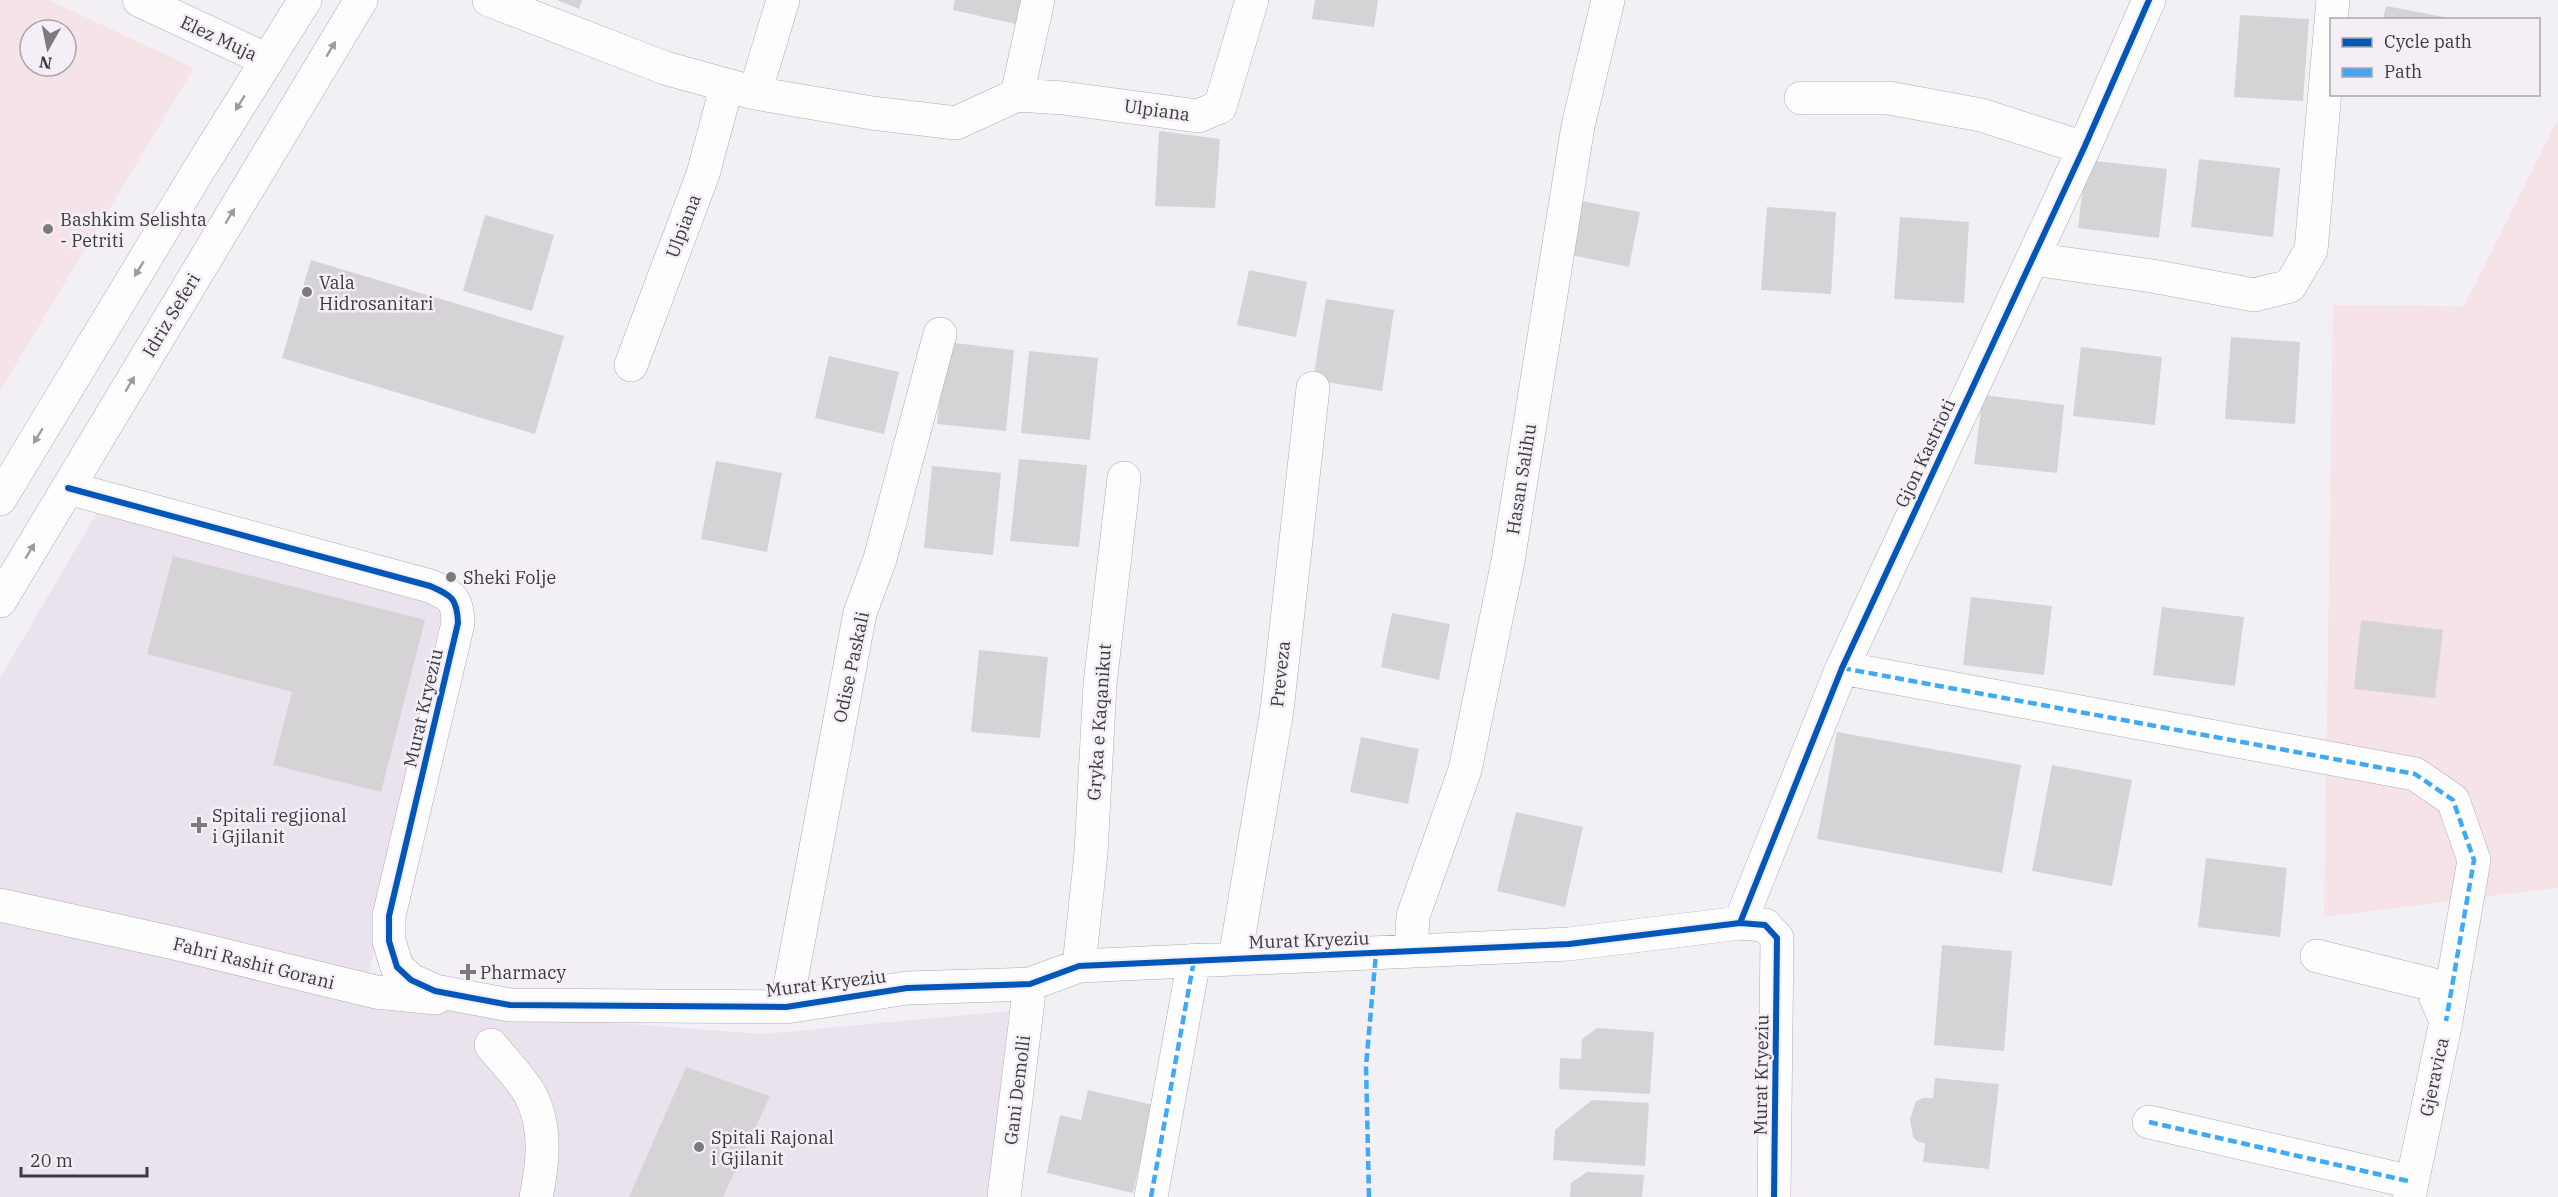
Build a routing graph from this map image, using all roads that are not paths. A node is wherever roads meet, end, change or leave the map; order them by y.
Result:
1 (139, 0) edge
2 (305, 0) edge
3 (362, 0) edge
4 (489, 0) edge
5 (783, 0) edge
6 (1038, 0) edge
7 (1252, 0) edge
8 (1608, 0) edge
9 (2149, 0) edge
10 (2333, 0) edge
11 (2331, 18) edge
12 (2330, 34) edge
13 (267, 60) junction
14 (741, 89) junction
15 (1017, 95) junction
16 (1801, 98) dead end
17 (2085, 148) junction
18 (2033, 259) junction
19 (940, 333) dead end
20 (631, 365) dead end
21 (1313, 388) dead end
22 (1124, 478) dead end
23 (68, 488) junction
24 (0, 499) edge
25 (0, 601) edge
26 (1842, 668) junction
27 (0, 905) edge
28 (1740, 923) junction
29 (1411, 951) junction
30 (2317, 956) dead end
31 (1235, 958) junction
32 (1194, 960) junction
33 (1078, 966) junction
34 (1030, 984) junction
35 (510, 1005) junction
36 (786, 1007) junction
37 (2446, 1021) junction
38 (491, 1045) dead end
39 (2149, 1122) dead end
40 (2411, 1189) edge
41 (536, 1197) edge
42 (1004, 1197) edge
43 (1151, 1197) edge
44 (1774, 1197) edge

1 - 13 street, Elez Muja
2 - 13 street
23 -> 3 street, Idriz Seferi
4 - 14 street, Ulpiana
5 - 14 street, Ulpiana
6 - 15 street
7 - 15 street, Ulpiana
8 - 29 street, Hasan Salihu
9 - 17 street, Gjon Kastrioti
10 - 11 street
12 - 18 street
13 -> 24 street
14 - 15 street, Ulpiana
14 - 20 street, Ulpiana
16 - 17 street
17 - 18 street, Gjon Kastrioti
18 - 26 street, Gjon Kastrioti
19 - 36 street, Odise Paskali
21 - 31 street, Preveza
22 - 33 street, Gryka e Kaqanikut
25 -> 23 street, Idriz Seferi
23 - 35 street, Murat Kryeziu
26 - 28 street, Gjon Kastrioti
26 - 37 street
27 - 35 street, Fahri Rashit Gorani
28 - 29 street, Murat Kryeziu
28 - 44 street, Murat Kryeziu
29 - 31 street, Murat Kryeziu
30 - 37 street, Gjeravica
31 - 32 street, Murat Kryeziu
32 - 33 street, Murat Kryeziu
32 - 43 street
33 - 34 street, Murat Kryeziu
34 - 36 street, Murat Kryeziu
34 - 42 street, Gani Demolli
35 - 36 street, Murat Kryeziu
37 - 40 street, Gjeravica
38 - 41 street
39 - 40 street, Gjeravica

